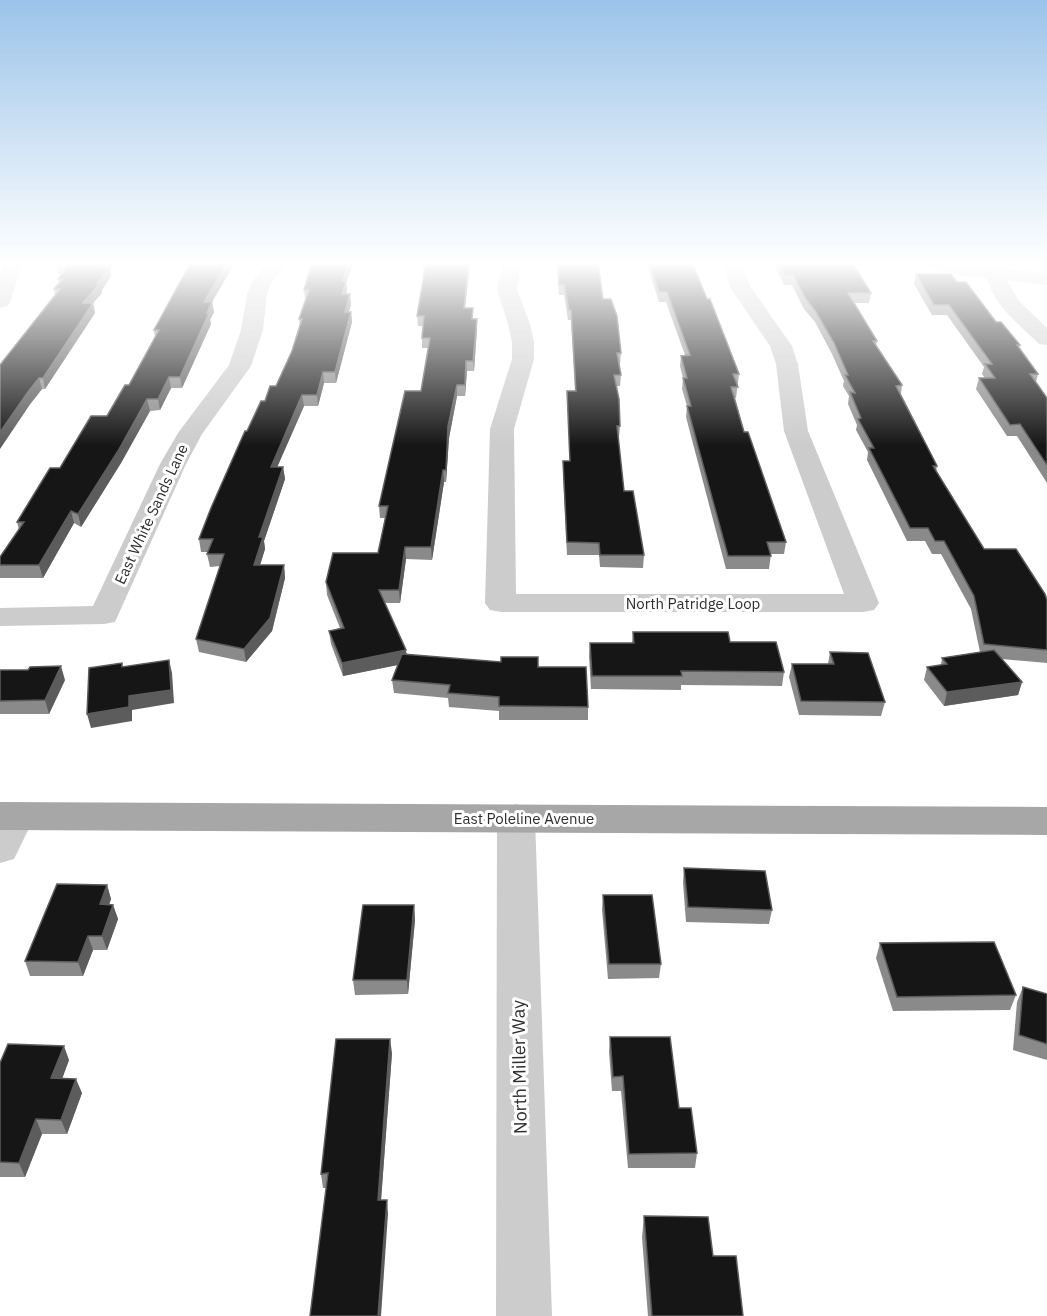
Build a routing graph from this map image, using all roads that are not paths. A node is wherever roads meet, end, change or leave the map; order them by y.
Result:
1 (253, 323) edge
2 (518, 323) edge
3 (766, 323) edge
4 (1032, 323) edge
5 (1047, 339) edge
6 (0, 616) edge
7 (516, 818) junction
8 (1047, 821) edge
9 (5, 827) edge
10 (524, 1316) edge

1 - 6 street, East White Sands Lane
2 - 3 street, North Patridge Loop
4 - 5 street
7 - 8 main road, East Poleline Avenue
7 - 9 main road, East Poleline Avenue
7 - 10 street, North Miller Way

